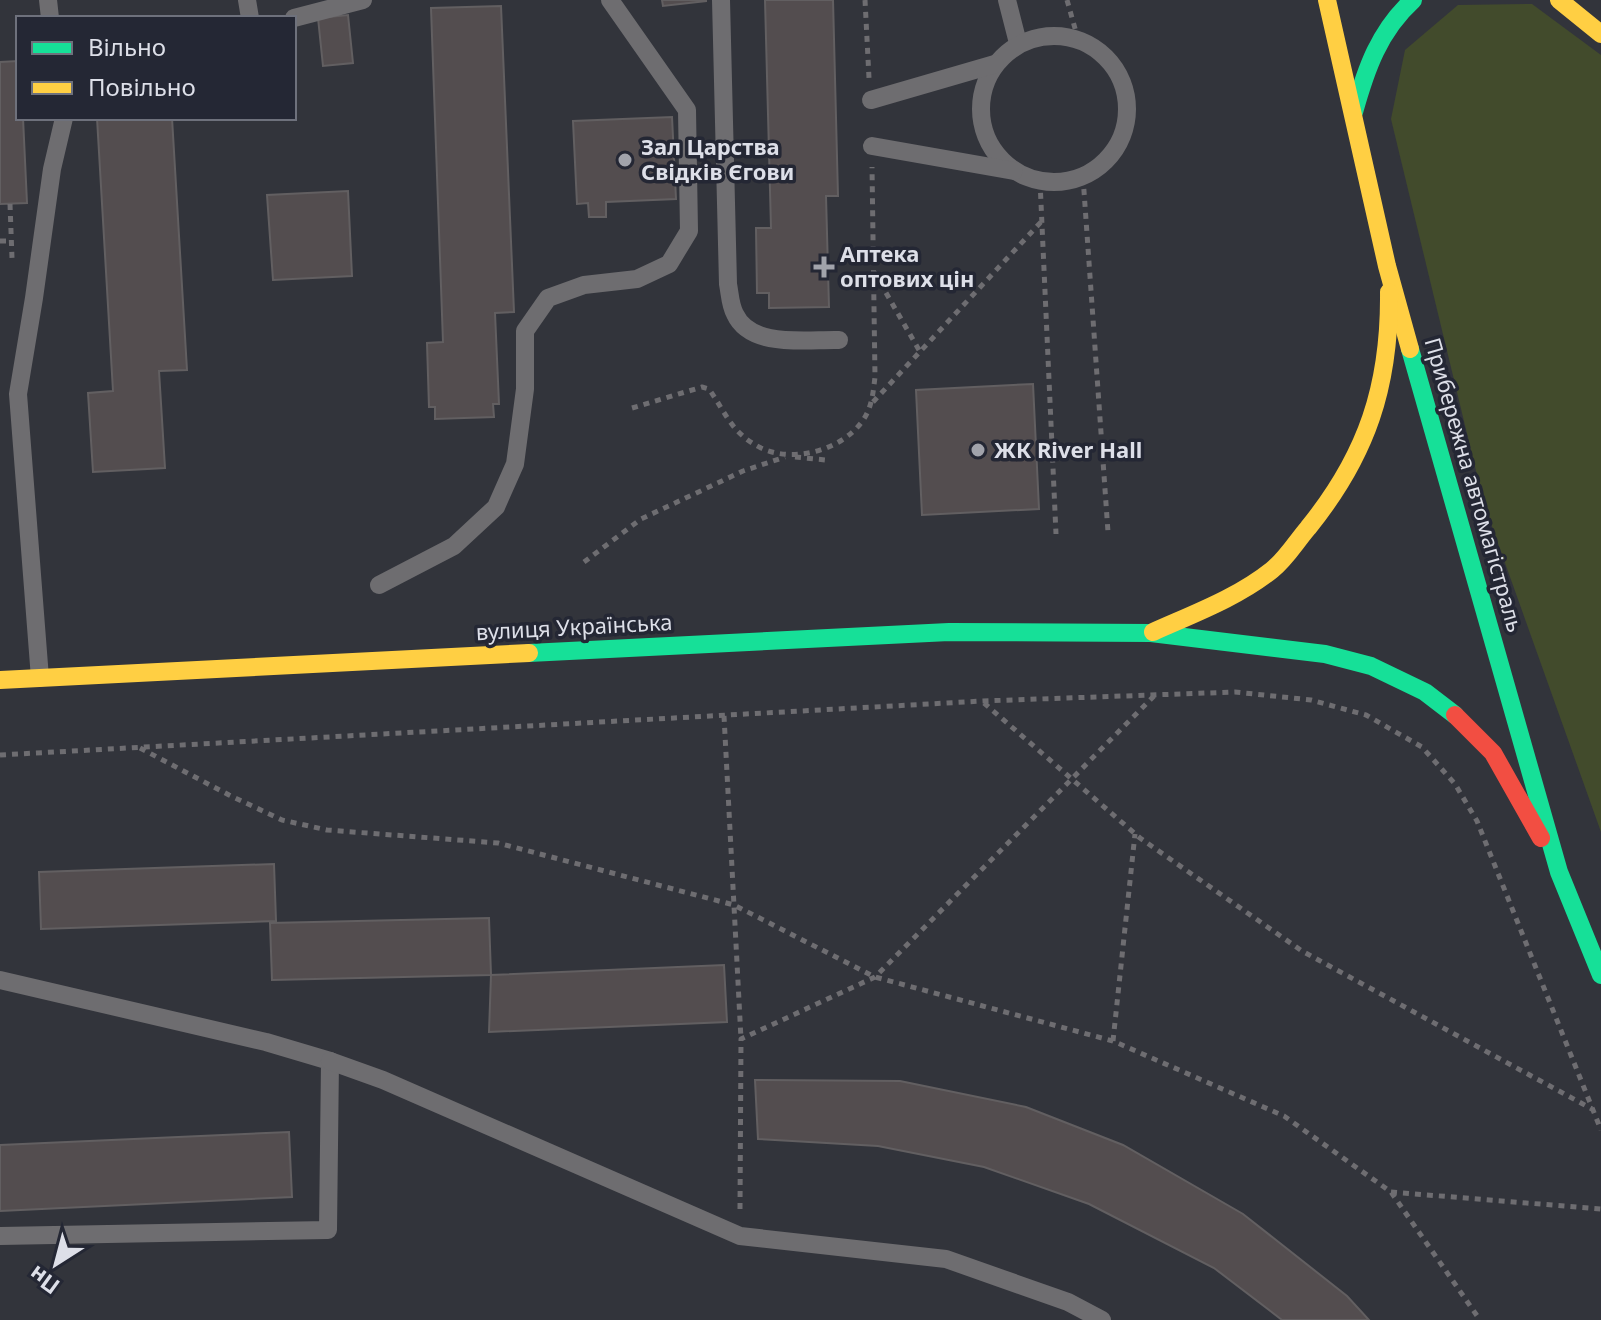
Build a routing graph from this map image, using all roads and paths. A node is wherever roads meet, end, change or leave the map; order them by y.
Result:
1 (363, 0) edge
2 (610, 0) edge
3 (721, 0) edge
4 (865, 0) edge
5 (1007, 0) edge
6 (1067, 0) edge
7 (1327, 0) edge
8 (1413, 0) edge
9 (1559, 0) edge
10 (296, 17) edge
11 (1601, 34) edge
12 (1078, 39) junction
13 (1018, 43) junction
14 (995, 64) junction
15 (871, 100) joint
16 (1354, 114) junction
17 (64, 120) edge
18 (872, 146) joint
19 (1014, 171) junction
20 (1083, 177) junction
21 (1040, 181) junction
22 (1041, 222) junction
23 (0, 241) edge
24 (12, 241) dead end
25 (1387, 266) junction
26 (873, 271) junction
27 (839, 340) dead end
28 (919, 350) junction
29 (9, 394) edge
30 (872, 403) junction
31 (632, 408) dead end
32 (786, 456) junction
33 (826, 460) dead end
34 (1108, 532) dead end
35 (1056, 534) dead end
36 (584, 562) dead end
37 (379, 585) dead end
38 (1151, 633) junction
39 (40, 678) junction
40 (0, 680) edge
41 (1155, 695) junction
42 (983, 701) junction
43 (724, 716) junction
44 (139, 748) junction
45 (0, 755) edge
46 (1072, 779) junction
47 (1135, 834) junction
48 (1559, 872) junction
49 (734, 905) junction
50 (1601, 975) edge
51 (875, 977) junction
52 (0, 980) edge
53 (741, 1039) junction
54 (1113, 1041) junction
55 (330, 1061) junction
56 (1593, 1109) junction
57 (1601, 1130) edge
58 (1391, 1192) junction
59 (1601, 1209) edge
60 (0, 1236) edge
61 (740, 1236) junction
62 (1102, 1320) edge
63 (1480, 1320) edge

1 - 10 lane
2 - 37 lane
3 - 27 lane
4 - 15 path
5 - 13 lane
6 - 12 path
7 - 16 main road, Прибережна автомагістраль
8 - 16 main road
9 - 11 main road
12 - 13 lane
12 - 20 lane
13 - 14 lane
14 - 15 lane
14 - 19 lane
16 - 25 main road, Прибережна автомагістраль
17 - 29 lane
18 - 19 lane
18 - 26 path
19 - 21 lane
20 - 21 lane
20 - 34 path
21 - 22 path
22 - 28 path
22 - 35 path
23 - 24 path
25 - 38 main road, вулиця Українська
25 - 48 main road, Прибережна автомагістраль
26 - 28 path
26 - 30 path
28 - 30 path
29 - 39 lane
30 - 32 path
31 - 32 path
32 - 33 path
32 - 36 path
38 - 39 main road, вулиця Українська
38 - 48 main road, вулиця Українська
39 - 40 main road, вулиця Українська
41 - 42 path
41 - 46 path
41 - 56 path
42 - 43 path
42 - 46 path
43 - 44 path
43 - 49 path
44 - 45 path
44 - 49 path
46 - 47 path
46 - 51 path
47 - 54 path
47 - 56 path
48 - 50 main road, Прибережна автомагістраль
49 - 51 path
49 - 53 path
51 - 53 path
51 - 54 path
52 - 55 lane
53 - 61 path
54 - 58 path
55 - 60 lane
55 - 61 lane
56 - 57 path
58 - 59 path
58 - 63 path
61 - 62 lane

